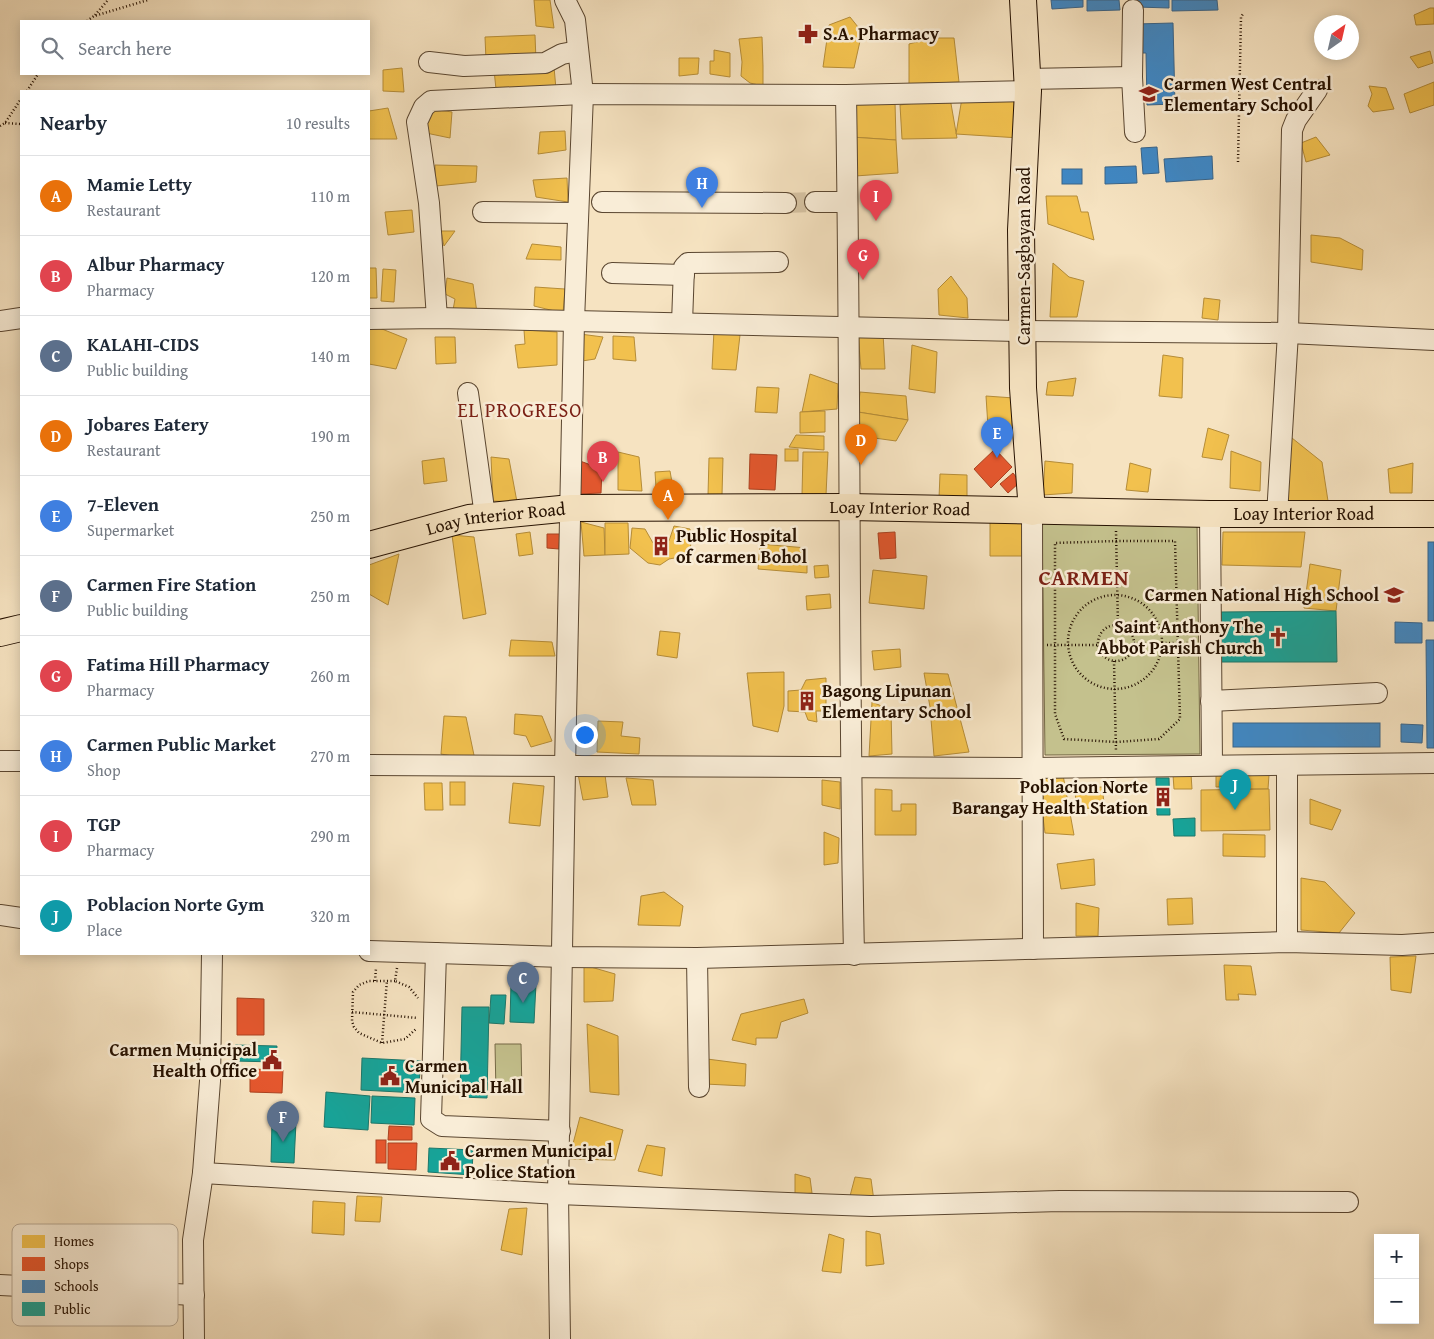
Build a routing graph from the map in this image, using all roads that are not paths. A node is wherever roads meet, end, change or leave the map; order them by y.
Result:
1 (566, 0) edge
2 (1023, 0) edge
3 (1133, 10) dead end
4 (578, 51) junction
5 (429, 62) dead end
6 (1132, 77) junction
7 (1027, 85) junction
8 (1317, 90) dead end
9 (583, 94) junction
10 (846, 95) junction
11 (1134, 132) dead end
12 (602, 202) dead end
13 (815, 202) tunnel mouth
14 (847, 202) junction
15 (786, 203) tunnel mouth
16 (483, 212) dead end
17 (578, 213) junction
18 (778, 262) dead end
19 (612, 273) dead end
20 (684, 275) junction
21 (20, 318) edge
22 (437, 318) junction
23 (370, 319) edge
24 (0, 320) edge
25 (574, 320) junction
26 (682, 323) junction
27 (850, 327) junction
28 (1023, 331) junction
29 (1288, 334) junction
30 (1434, 340) edge
31 (468, 393) dead end
32 (849, 507) junction
33 (571, 508) junction
34 (1032, 512) junction
35 (1210, 514) junction
36 (1434, 514) edge
37 (1276, 515) junction
38 (484, 516) junction
39 (370, 545) edge
40 (20, 628) edge
41 (0, 633) edge
42 (1376, 693) dead end
43 (1210, 701) junction
44 (0, 761) edge
45 (20, 761) edge
46 (1434, 763) edge
47 (370, 765) edge
48 (1212, 765) junction
49 (1288, 765) junction
50 (850, 766) junction
51 (565, 768) junction
52 (1032, 768) junction
53 (0, 915) edge
54 (20, 918) edge
55 (1287, 942) junction
56 (1434, 943) edge
57 (1033, 949) junction
58 (370, 950) edge
59 (436, 953) junction
60 (854, 954) junction
61 (212, 955) edge
62 (563, 957) junction
63 (697, 958) junction
64 (699, 1087) dead end
65 (560, 1131) junction
66 (203, 1173) junction
67 (558, 1194) junction
68 (1348, 1202) dead end
69 (178, 1294) edge
70 (194, 1295) junction
71 (194, 1339) edge
72 (560, 1339) edge

1 - 4 street
2 - 7 main road, Carmen-Sagbayan Road
3 - 6 street
4 - 5 street
4 - 9 street
6 - 7 street
6 - 11 street
7 - 10 street
7 - 28 main road, Carmen-Sagbayan Road
8 - 29 street
9 - 10 street
9 - 17 street
9 - 22 street
10 - 14 street
12 - 15 street
13 - 14 street
14 - 27 street
16 - 17 street
17 - 25 street
18 - 20 street
19 - 20 street
20 - 26 street
21 - 24 street
22 - 23 street
22 - 25 street
25 - 26 street
25 - 33 street
26 - 27 street
27 - 28 street
27 - 32 street
28 - 29 street
28 - 34 main road, Carmen-Sagbayan Road
29 - 30 street
29 - 37 street
31 - 38 street
32 - 33 main road, Loay Interior Road
32 - 34 main road, Loay Interior Road
32 - 50 street
33 - 38 main road, Loay Interior Road
33 - 51 street
34 - 35 main road, Loay Interior Road
34 - 52 street
35 - 37 main road, Loay Interior Road
35 - 43 street
36 - 37 main road, Loay Interior Road
38 - 39 main road, Loay Interior Road
40 - 41 main road
42 - 43 street
43 - 48 street
44 - 45 street
46 - 49 street
47 - 51 street
48 - 49 street
48 - 52 street
49 - 55 street
50 - 51 street
50 - 52 street
50 - 60 street
51 - 62 street
52 - 57 street
53 - 54 street
55 - 56 street
55 - 57 street
57 - 60 street
58 - 59 street
59 - 62 street
59 - 65 street
60 - 63 street
61 - 66 street
62 - 63 street
62 - 65 street
63 - 64 street
65 - 67 street
66 - 67 street
66 - 70 street
67 - 68 street
67 - 72 street
69 - 70 street
70 - 71 street

